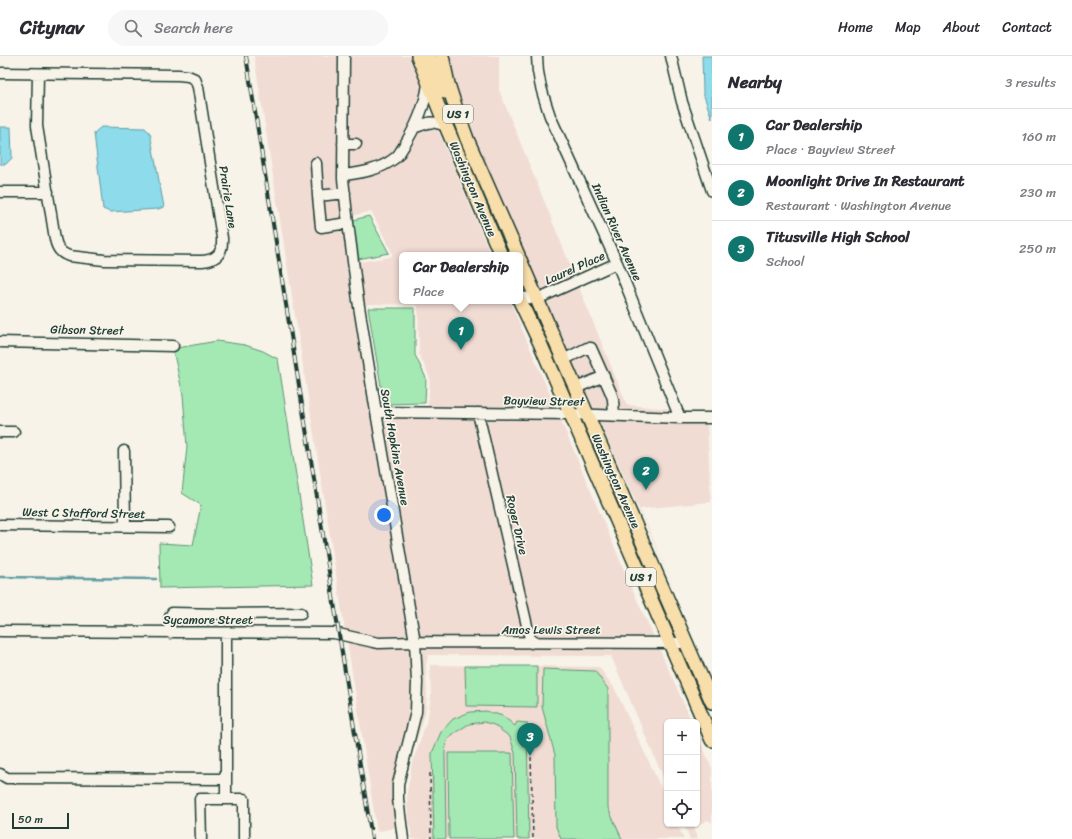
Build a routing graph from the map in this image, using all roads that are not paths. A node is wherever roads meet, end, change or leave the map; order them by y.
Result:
1 (344, 56) edge
2 (418, 56) edge
3 (428, 56) edge
4 (442, 56) edge
5 (537, 56) edge
6 (671, 56) edge
7 (0, 73) edge
8 (38, 74) junction
9 (428, 84) junction
10 (456, 109) junction
11 (446, 126) junction
12 (412, 132) junction
13 (343, 144) junction
14 (356, 144) dead end
15 (316, 164) dead end
16 (481, 170) junction
17 (343, 175) junction
18 (467, 176) junction
19 (712, 191) edge
20 (0, 192) edge
21 (48, 192) junction
22 (344, 193) junction
23 (318, 196) junction
24 (348, 223) junction
25 (500, 252) edge
26 (517, 252) edge
27 (618, 263) junction
28 (523, 267) edge
29 (523, 297) edge
30 (537, 299) junction
31 (521, 304) edge
32 (0, 342) edge
33 (173, 346) dead end
34 (564, 360) junction
35 (604, 376) junction
36 (576, 388) junction
37 (376, 412) junction
38 (478, 413) junction
39 (570, 414) junction
40 (587, 414) junction
41 (614, 415) junction
42 (680, 418) junction
43 (712, 418) edge
44 (0, 432) edge
45 (14, 432) dead end
46 (124, 451) dead end
47 (635, 524) junction
48 (0, 525) edge
49 (126, 526) junction
50 (168, 527) dead end
51 (621, 530) junction
52 (301, 613) dead end
53 (0, 631) edge
54 (170, 633) junction
55 (226, 633) junction
56 (415, 642) junction
57 (531, 643) junction
58 (687, 643) junction
59 (670, 644) junction
60 (712, 702) edge
61 (712, 740) edge
62 (0, 774) edge
63 (226, 780) junction
64 (226, 799) junction
65 (201, 839) edge
66 (244, 839) edge
67 (403, 839) edge

1 - 13 street, South Hopkins Avenue
2 - 9 main road, Washington Avenue / US 1
3 - 10 main road
4 - 10 main road, Washington Avenue / US 1
5 - 27 street, Indian River Avenue
6 - 19 street
7 - 8 street, Prairie Lane
8 - 21 street, Prairie Lane
8 - 21 street, Prairie Lane
9 - 11 main road, Washington Avenue / US 1
9 - 12 street
10 - 16 main road, Washington Avenue / US 1
11 - 12 street
11 - 18 main road, Washington Avenue / US 1
12 - 17 street
13 - 14 street
13 - 17 street, South Hopkins Avenue
15 - 23 street
16 - 18 street
16 - 26 main road, Washington Avenue / US 1
17 - 22 street, South Hopkins Avenue
18 - 25 main road, Washington Avenue / US 1
20 - 21 street
22 - 23 street
22 - 24 street, South Hopkins Avenue
23 - 24 street
24 - 37 street, South Hopkins Avenue
27 - 30 street, Laurel Place
27 - 42 street, Indian River Avenue
28 - 30 main road, Washington Avenue / US 1
29 - 30 street, Laurel Place
30 - 34 main road, Washington Avenue / US 1
31 - 39 main road, Washington Avenue / US 1
32 - 33 street, Gibson Street
34 - 35 street
34 - 36 main road, Washington Avenue / US 1
35 - 36 street
35 - 41 street
36 - 40 main road, Washington Avenue / US 1
37 - 38 street, Bayview Street
37 - 56 street, South Hopkins Avenue
38 - 39 street, Bayview Street
38 - 57 street, Roger Drive
39 - 40 street, Bayview Street
39 - 51 main road, Washington Avenue / US 1
40 - 41 street, Bayview Street
40 - 47 main road, Washington Avenue / US 1
41 - 42 street, Bayview Street
42 - 43 street, Bayview Street
44 - 45 street
46 - 49 street
47 - 51 main road
47 - 58 main road, Washington Avenue / US 1
48 - 49 street, West C Stafford Street
49 - 50 street, West C Stafford Street
51 - 59 main road, Washington Avenue / US 1
52 - 54 street
53 - 54 street, Sycamore Street
54 - 55 street, Sycamore Street
55 - 56 street, Sycamore Street
55 - 63 street
56 - 57 street, Amos Lewis Street
56 - 67 street, South Hopkins Avenue
57 - 59 street, Amos Lewis Street
58 - 59 street, Amos Lewis Street
58 - 60 main road, Washington Avenue / US 1
59 - 61 main road, Washington Avenue / US 1
62 - 63 street
63 - 64 street
64 - 65 street
64 - 66 street

